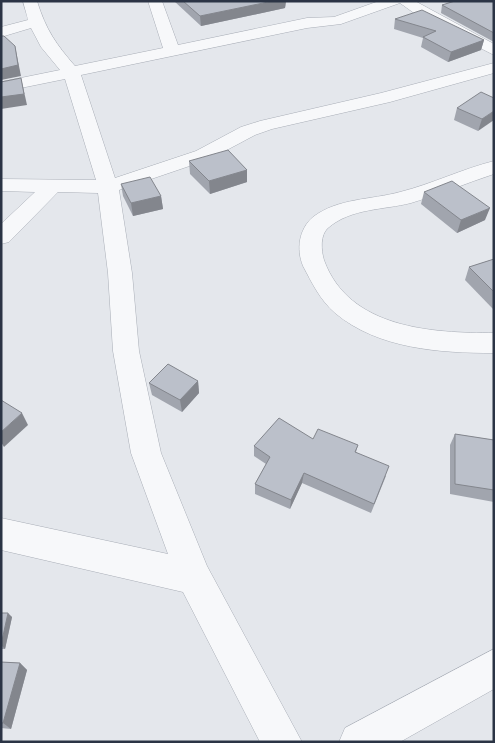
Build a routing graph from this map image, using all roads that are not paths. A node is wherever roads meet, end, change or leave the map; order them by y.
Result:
1 (155, 1) edge
2 (394, 1) edge
3 (405, 1) edge
4 (33, 12) edge
5 (1, 32) edge
6 (172, 50) junction
7 (494, 50) edge
8 (494, 68) edge
9 (72, 73) junction
10 (1, 86) edge
11 (494, 167) edge
12 (1, 185) edge
13 (52, 186) junction
14 (108, 187) junction
15 (1, 237) edge
16 (494, 343) edge
17 (1, 534) edge
18 (194, 577) junction
19 (494, 668) edge
20 (282, 742) edge
21 (360, 742) edge

1 - 6 street
2 - 6 street
3 - 7 street
4 - 5 street
4 - 9 street
6 - 9 street
8 - 14 street
9 - 10 street
9 - 14 street
11 - 16 street
12 - 13 street
13 - 14 street
13 - 15 street
14 - 18 street
17 - 18 street
18 - 20 street
19 - 21 street

